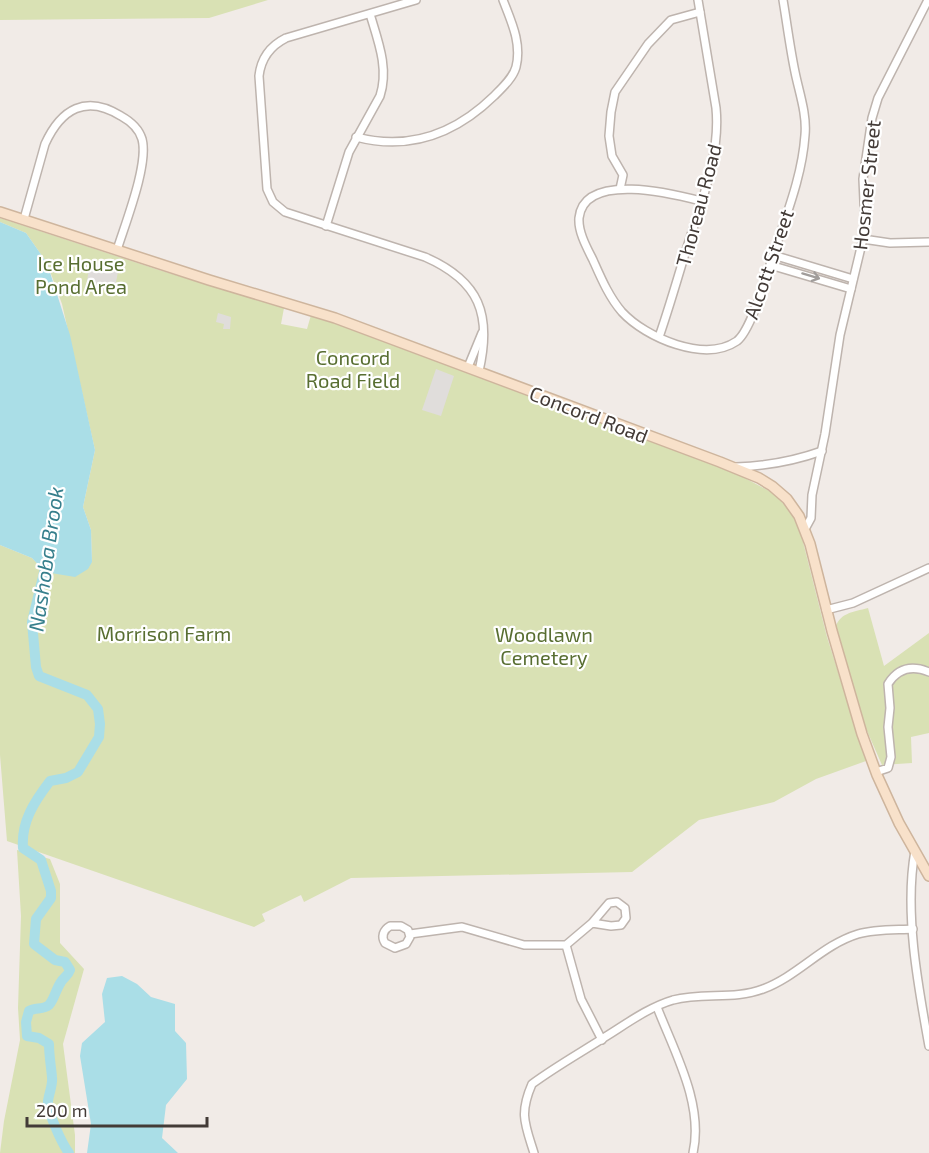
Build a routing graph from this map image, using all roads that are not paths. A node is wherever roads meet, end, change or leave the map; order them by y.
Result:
1 (416, 0) edge
2 (503, 0) edge
3 (698, 0) edge
4 (783, 0) edge
5 (928, 0) edge
6 (700, 12) junction
7 (370, 14) junction
8 (356, 137) junction
9 (620, 189) junction
10 (701, 201) junction
11 (0, 212) edge
12 (24, 219) junction
13 (326, 226) junction
14 (863, 239) junction
15 (929, 242) edge
16 (117, 250) junction
17 (773, 255) junction
18 (770, 265) junction
19 (853, 279) junction
20 (851, 289) junction
21 (484, 325) junction
22 (659, 338) junction
23 (468, 367) junction
24 (479, 371) junction
25 (822, 451) junction
26 (732, 467) junction
27 (805, 529) junction
28 (929, 568) edge
29 (826, 610) junction
30 (929, 672) edge
31 (876, 772) junction
32 (915, 851) junction
33 (929, 876) edge
34 (592, 923) junction
35 (913, 929) junction
36 (410, 934) dead end
37 (566, 945) junction
38 (657, 1007) junction
39 (602, 1040) junction
40 (929, 1046) edge
41 (534, 1153) edge
42 (693, 1153) edge

1 - 7 street
2 - 8 street
3 - 6 street, Thoreau Road
4 - 17 street, Alcott Street
5 - 14 street, Hosmer Street
6 - 9 street
6 - 10 street, Thoreau Road
7 - 8 street
7 - 13 street
8 - 13 street
9 - 10 street, Alcott Street
9 - 22 street, Alcott Street
10 - 22 street, Thoreau Road
11 - 12 street, Concord Road
12 - 16 street, Concord Road
12 - 16 street
13 - 21 street
14 - 15 street
14 - 19 street, Hosmer Street
16 - 23 street, Concord Road
17 - 18 street, Alcott Street
17 - 19 street
18 -> 20 street
18 - 22 street, Alcott Street
19 - 20 street, Hosmer Street
20 - 25 street, Hosmer Street
21 - 23 street
21 - 24 street
23 - 24 street, Concord Road
24 - 26 street, Concord Road
25 - 26 street
25 - 27 street, Hosmer Street
26 - 27 street, Concord Road
27 - 29 street, Concord Road
28 - 29 street
29 - 31 street, Concord Road
30 - 31 street
31 - 32 street, Concord Road
32 - 33 street, Concord Road
32 - 35 street
34 - 34 street
34 - 37 street
35 - 38 street
35 - 40 street
36 - 37 street
37 - 39 street
38 - 39 street
38 - 42 street
39 - 41 street

